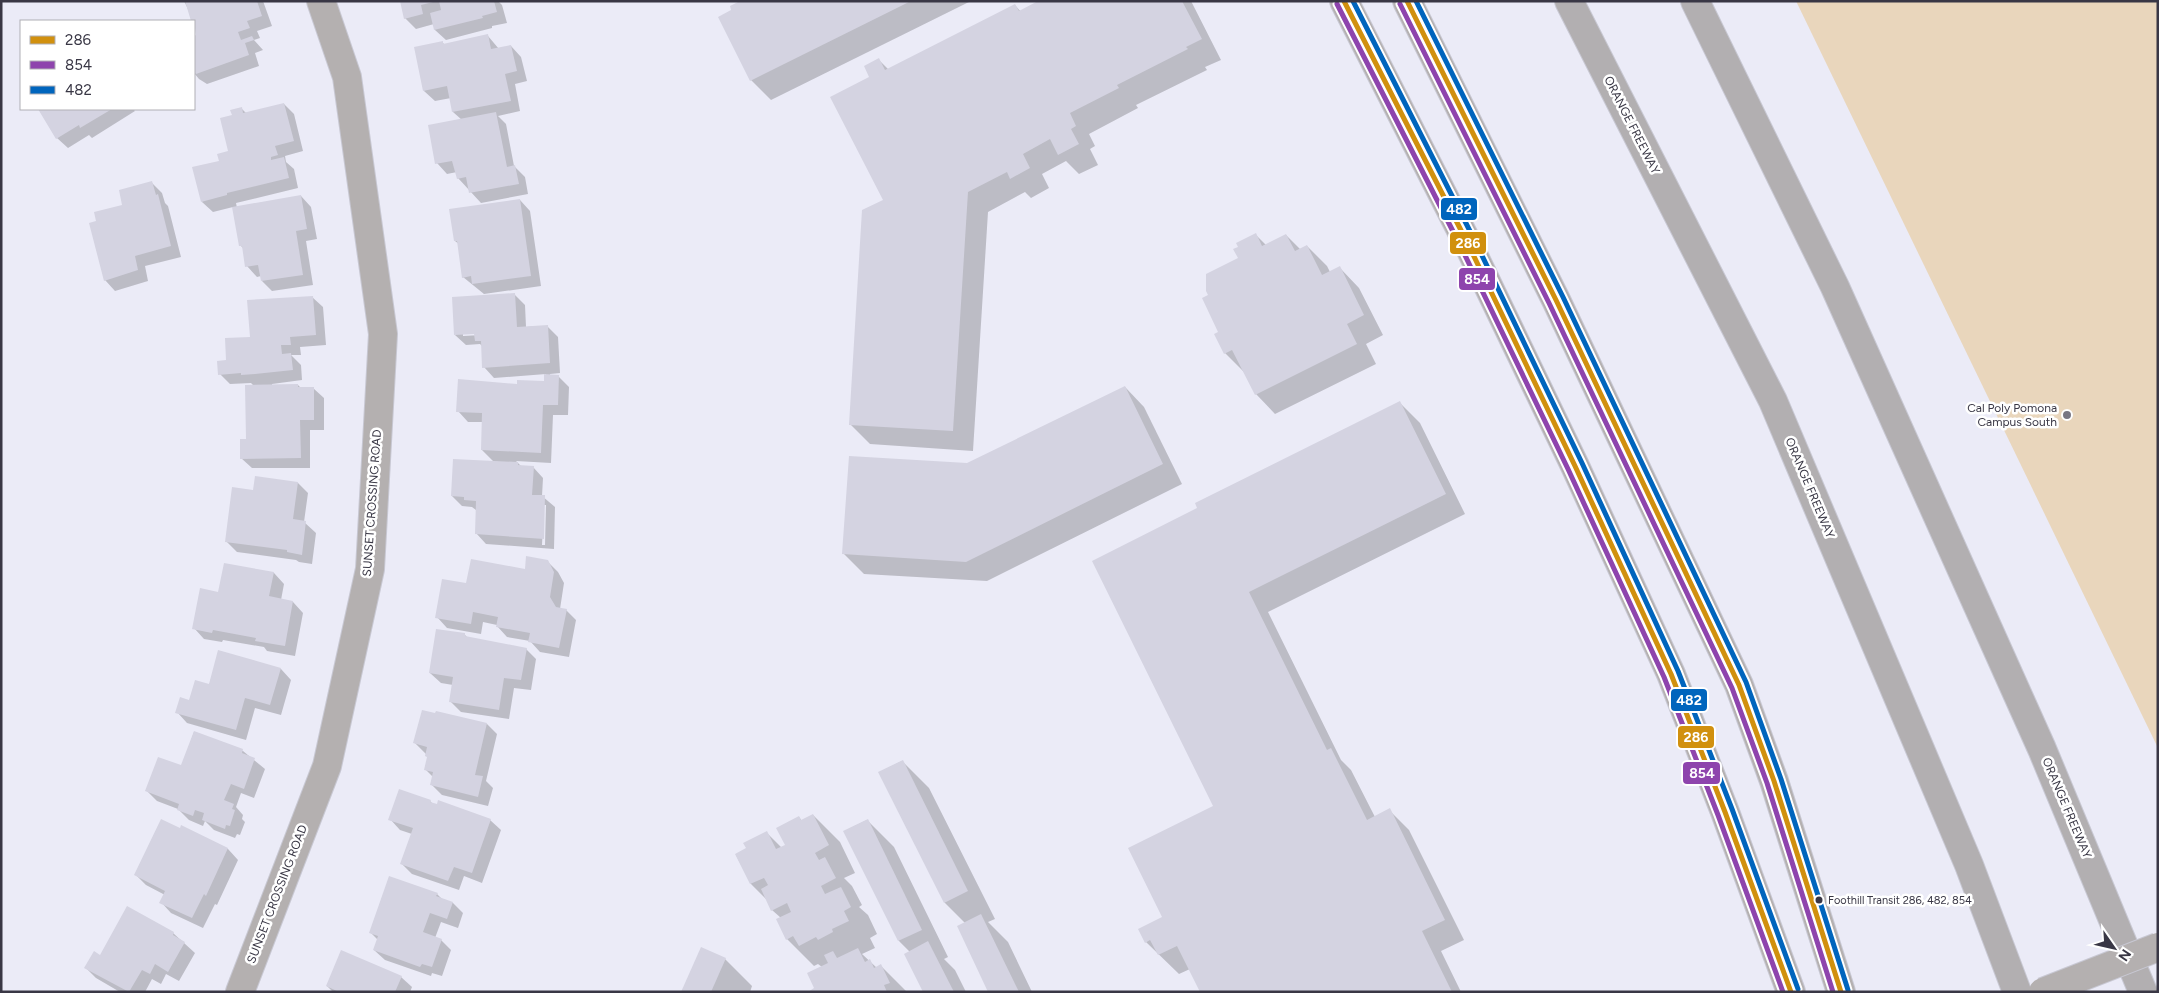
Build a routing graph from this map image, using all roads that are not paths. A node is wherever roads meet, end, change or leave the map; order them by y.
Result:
1 (321, 1) edge
2 (1344, 1) edge
3 (1406, 1) edge
4 (1569, 1) edge
5 (1696, 1) edge
6 (2158, 948) edge
7 (240, 992) edge
8 (1791, 992) edge
9 (1841, 992) edge
10 (2017, 992) edge
11 (2043, 992) edge
12 (2143, 992) edge

1 - 7 main road, SUNSET CROSSING ROAD
2 - 8 main road
3 - 9 main road
4 - 10 highway, ORANGE FREEWAY
5 - 12 highway, ORANGE FREEWAY
6 - 11 main road, bridge

